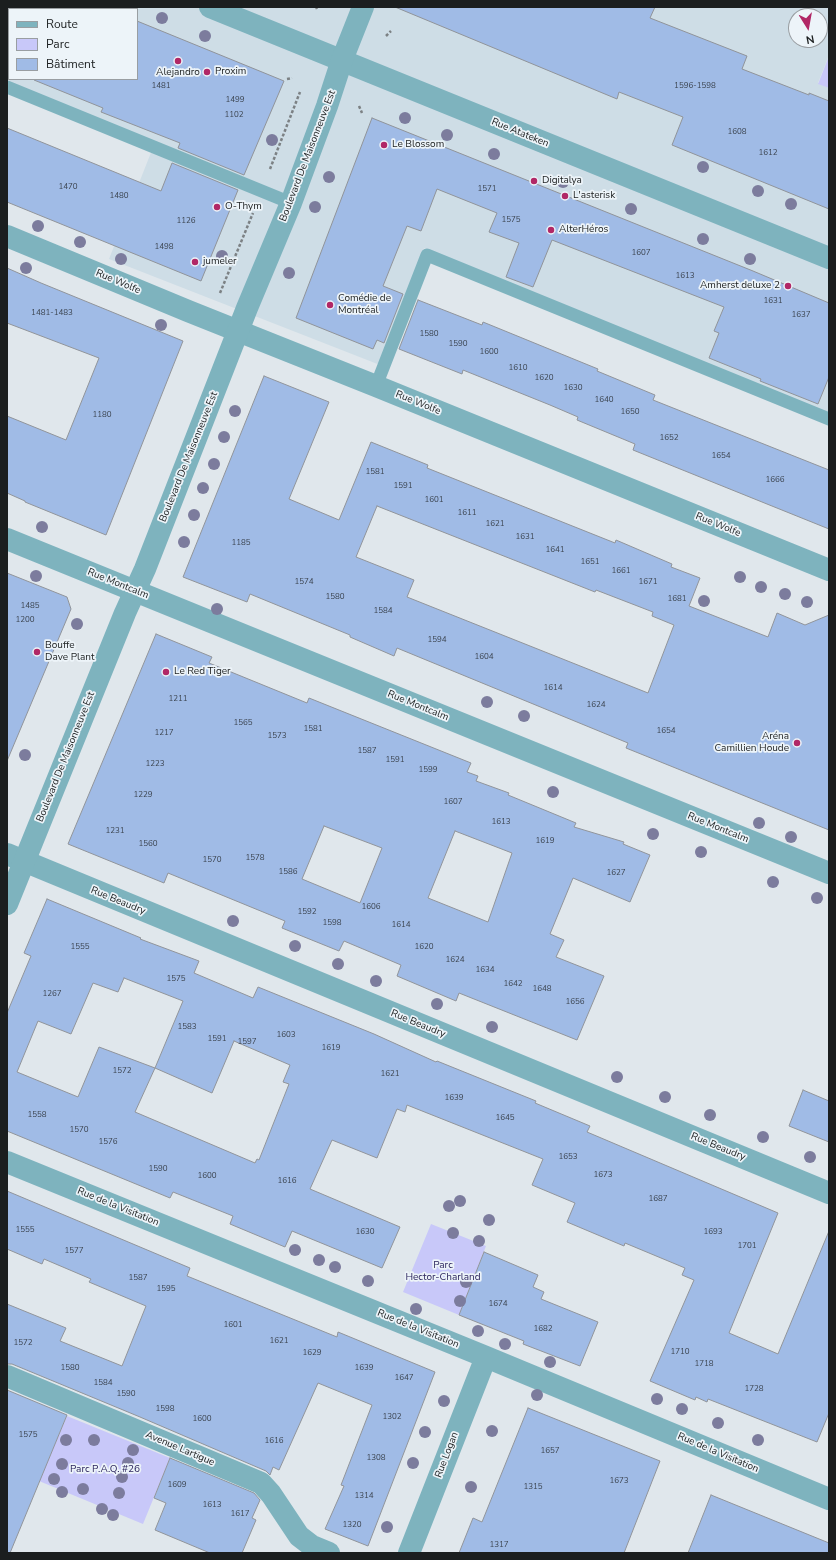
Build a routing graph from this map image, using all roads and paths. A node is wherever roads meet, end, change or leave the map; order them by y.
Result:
1 (210, 7) edge
2 (363, 7) edge
3 (243, 13) edge
4 (391, 31) dead end
5 (386, 36) dead end
6 (342, 60) junction
7 (292, 78) dead end
8 (287, 79) dead end
9 (7, 87) edge
10 (301, 89) dead end
11 (359, 106) dead end
12 (362, 113) dead end
13 (262, 191) junction
14 (290, 203) junction
15 (7, 236) edge
16 (829, 258) edge
17 (210, 319) junction
18 (238, 331) junction
19 (376, 386) junction
20 (829, 419) edge
21 (7, 539) edge
22 (829, 570) edge
23 (135, 591) junction
24 (15, 857) edge
25 (829, 873) edge
26 (7, 904) edge
27 (7, 1162) edge
28 (829, 1193) edge
29 (486, 1357) junction
30 (7, 1376) edge
31 (828, 1497) edge
32 (329, 1553) edge
33 (409, 1553) edge

1 - 3 street, Rue Atateken
2 - 6 street, Boulevard De Maisonneuve Est
3 - 6 street, Rue Atateken
4 - 5 path
6 - 14 street, Boulevard De Maisonneuve Est
6 - 16 street, Rue Atateken
7 - 8 path
9 - 13 lane
10 - 13 path
11 - 12 path
13 - 14 lane
13 - 17 path
14 - 18 street, Boulevard De Maisonneuve Est
15 - 17 street, Rue Wolfe
17 - 18 street, Rue Wolfe
18 - 19 street, Rue Wolfe
18 - 23 street, Boulevard De Maisonneuve Est
19 - 20 lane
19 - 22 street, Rue Wolfe
21 - 23 street, Rue Montcalm
23 - 24 street, Boulevard De Maisonneuve Est
23 - 25 street, Rue Montcalm
24 - 26 street, Boulevard De Maisonneuve Est
24 - 28 street, Rue Beaudry
27 - 29 street, Rue de la Visitation
29 - 31 street, Rue de la Visitation
29 - 33 street, Rue Logan
30 - 32 street, Avenue Lartigue

